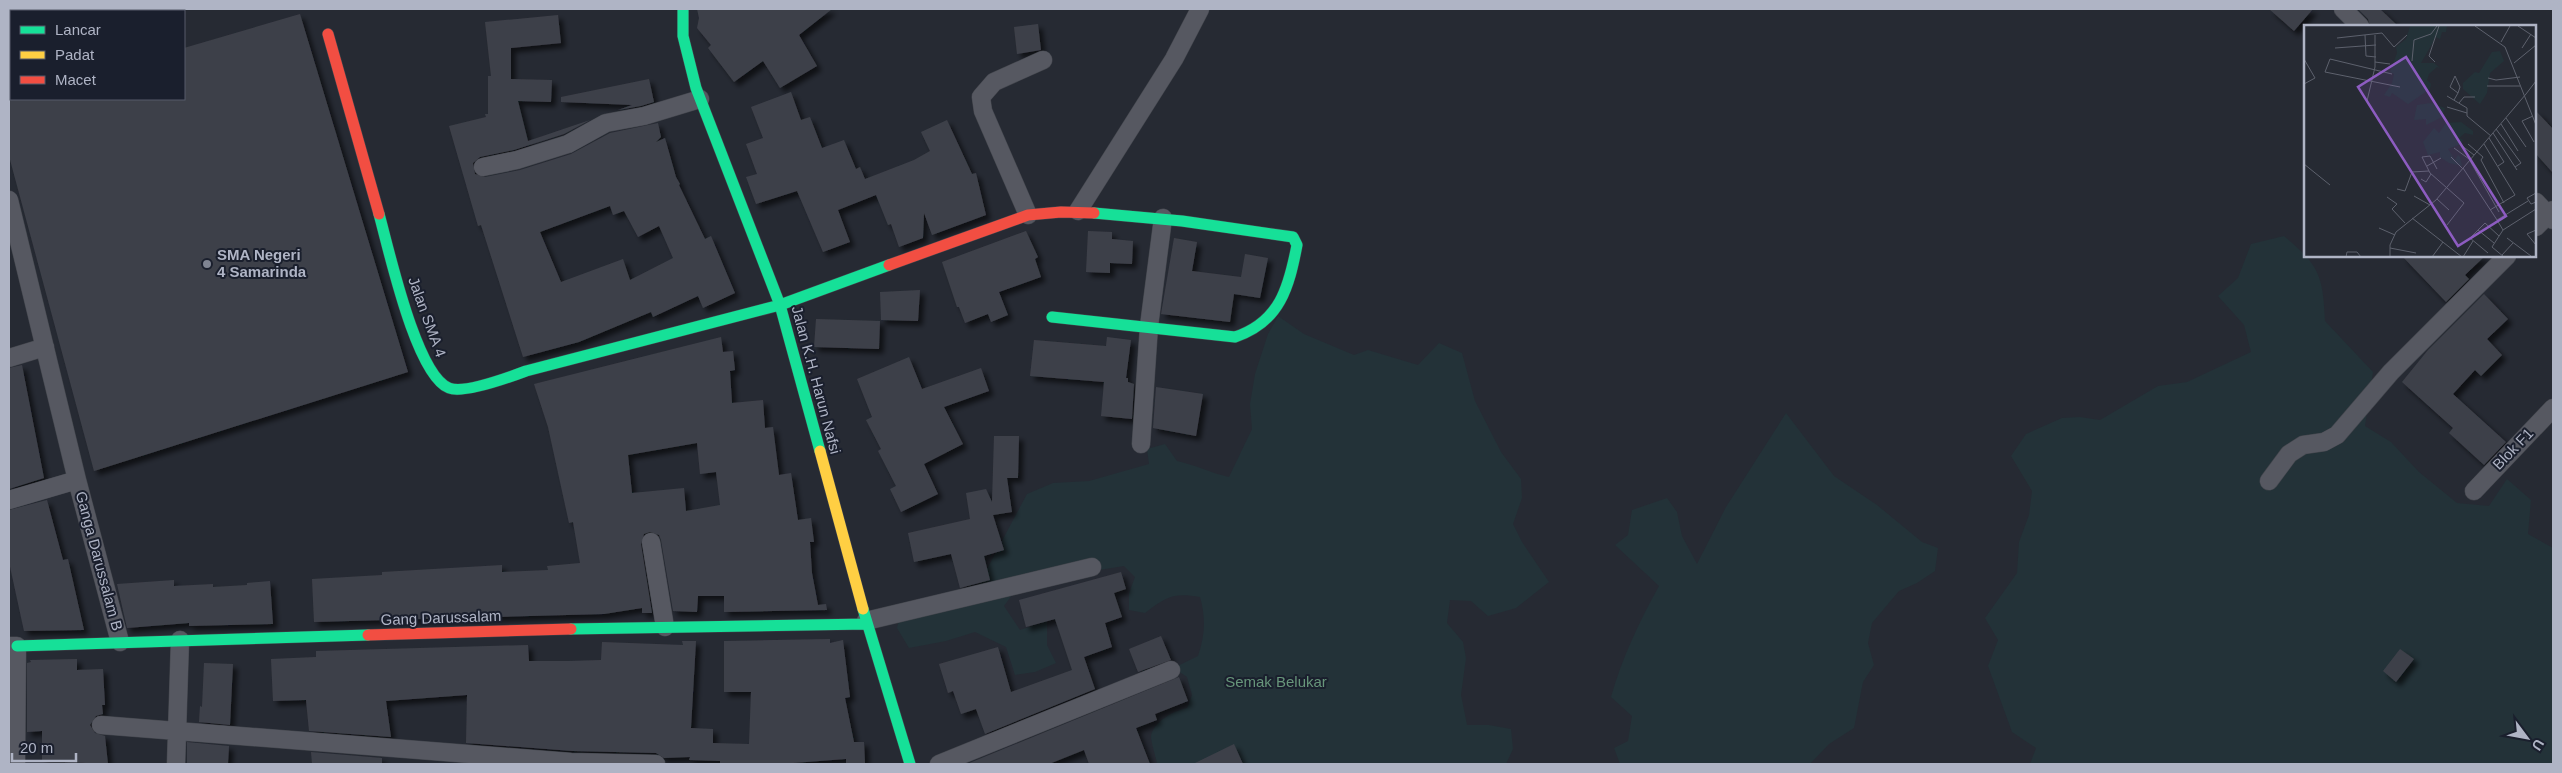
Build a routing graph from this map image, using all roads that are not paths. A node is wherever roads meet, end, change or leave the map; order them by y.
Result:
1 (682, 9) edge
2 (1200, 9) edge
3 (2343, 9) edge
4 (2359, 25) edge
5 (328, 34) dead end
6 (1043, 60) dead end
7 (698, 93) junction
8 (483, 167) dead end
9 (9, 200) edge
10 (2537, 203) edge
11 (1078, 211) junction
12 (1028, 214) junction
13 (2552, 215) edge
14 (1162, 218) junction
15 (2537, 227) edge
16 (2505, 258) edge
17 (780, 305) junction
18 (1052, 317) dead end
19 (1149, 326) junction
20 (45, 347) junction
21 (9, 358) edge
22 (2553, 408) edge
23 (1141, 444) dead end
24 (77, 480) junction
25 (2269, 481) dead end
26 (2474, 491) dead end
27 (9, 500) edge
28 (651, 542) dead end
29 (1092, 567) dead end
30 (867, 623) junction
31 (665, 627) junction
32 (180, 640) junction
33 (120, 642) junction
34 (13, 646) edge
35 (1171, 670) dead end
36 (101, 724) dead end
37 (178, 729) junction
38 (12, 733) edge
39 (16, 764) edge
40 (176, 764) edge
41 (656, 764) edge
42 (910, 764) edge
43 (939, 764) edge

1 - 7 street, Jalan K.H. Harun Nafsi
2 - 11 street
3 - 4 street
5 - 17 street, Jalan SMA 4
6 - 12 street
7 - 8 street
7 - 17 street, Jalan K.H. Harun Nafsi
9 - 20 street, Ganga Darussalam B
10 - 13 street
11 - 12 street, Jalan SMA 4
11 - 14 street, Jalan SMA 4
12 - 17 street, Jalan SMA 4
13 - 15 street
14 - 19 street
14 - 19 street, Jalan SMA 4
16 - 25 street
17 - 30 street, Jalan K.H. Harun Nafsi
18 - 19 street
19 - 23 street
20 - 21 street
20 - 24 street, Ganga Darussalam B
22 - 26 street, Blok F1
24 - 27 street
24 - 33 street, Ganga Darussalam B
28 - 31 street
29 - 30 street
30 - 31 street, Gang Darussalam
30 - 42 street, Jalan K.H. Harun Nafsi
31 - 32 street, Gang Darussalam
32 - 33 street, Gang Darussalam
32 - 37 street
33 - 34 street, Gang Darussalam
34 - 38 street
35 - 43 street
36 - 37 street
37 - 40 street
37 - 41 street
38 - 39 street

